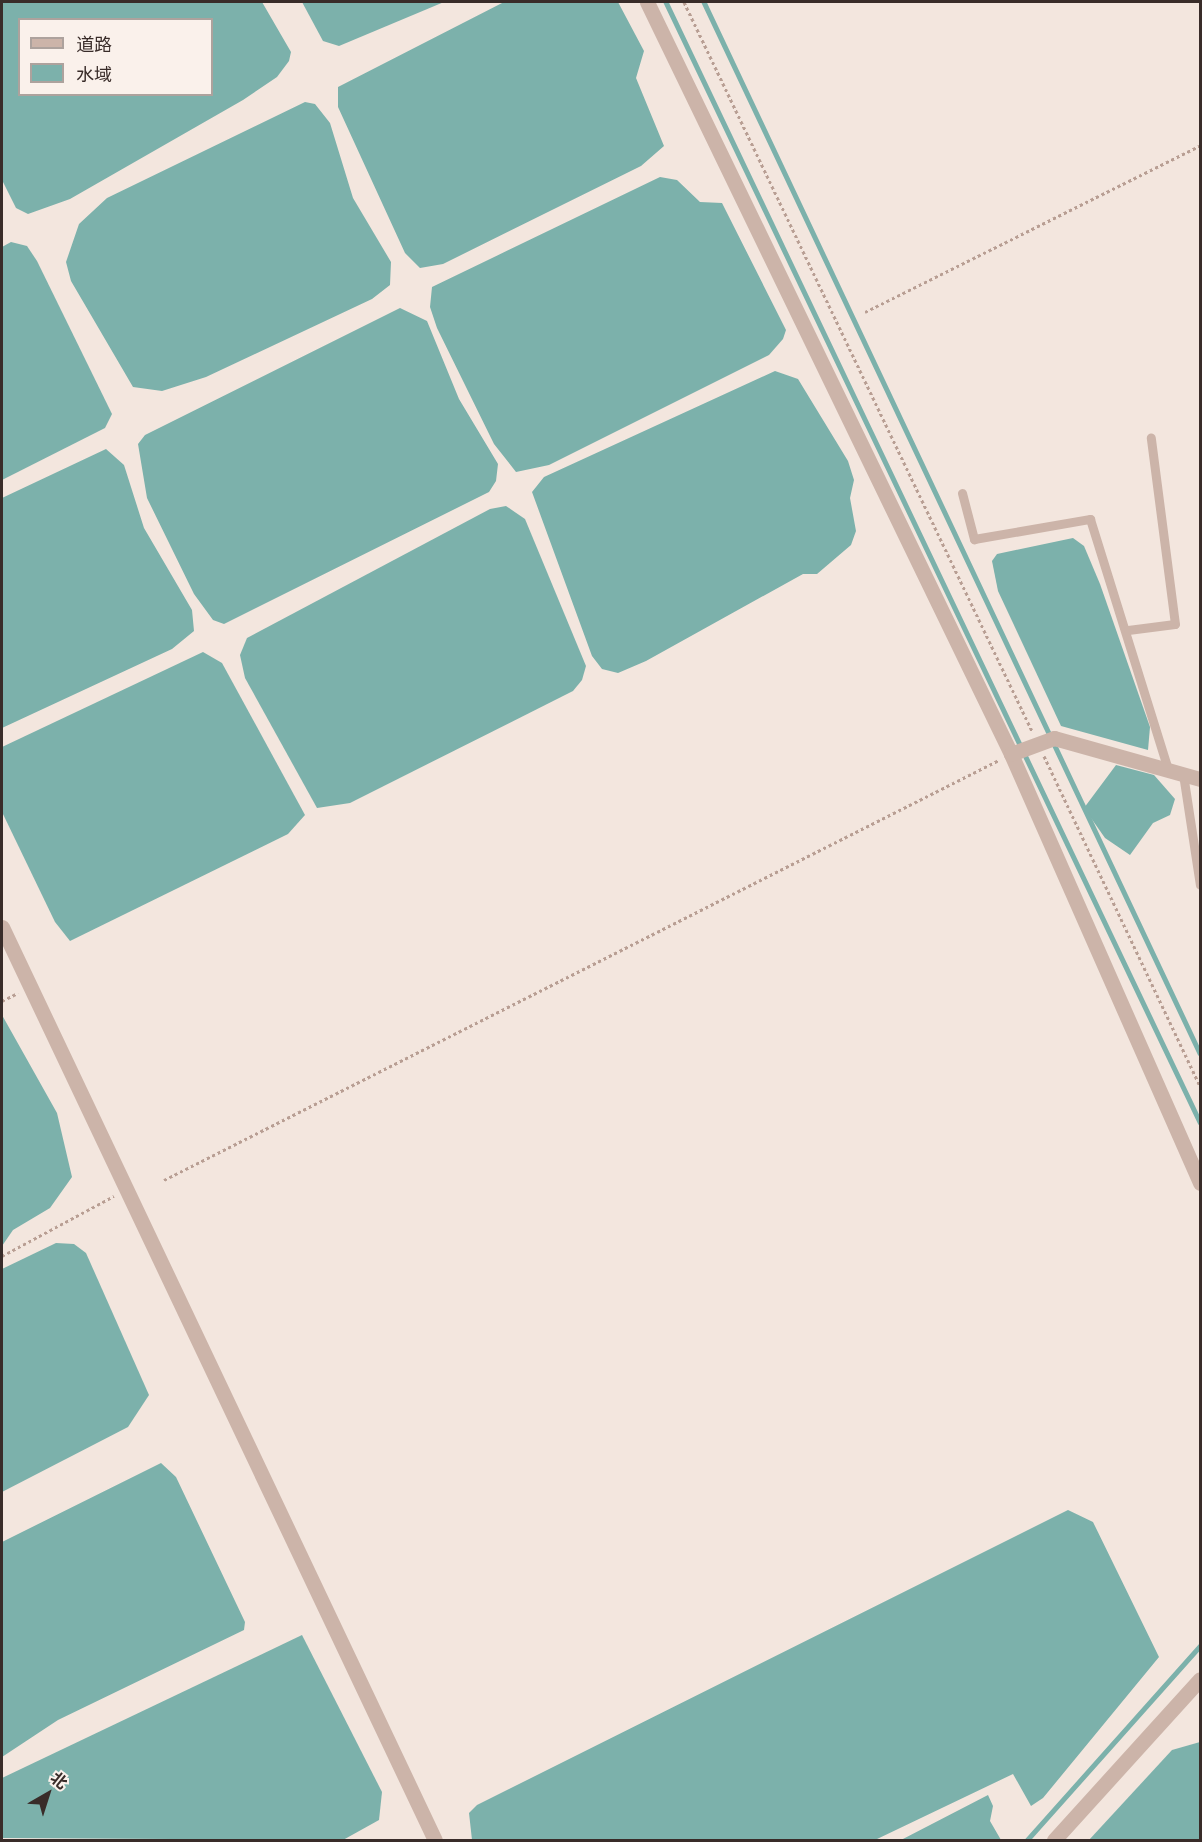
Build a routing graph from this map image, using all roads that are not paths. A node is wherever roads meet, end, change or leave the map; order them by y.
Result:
1 (647, 2) edge
2 (1151, 438) dead end
3 (962, 493) dead end
4 (1128, 630) junction
5 (1032, 746) junction
6 (1168, 770) junction
7 (1184, 774) junction
8 (1200, 778) edge
9 (1200, 885) edge
10 (2, 927) edge
11 (1200, 1183) edge
12 (1200, 1679) edge
13 (435, 1840) edge
14 (1054, 1840) edge

1 - 5 street
2 - 4 lane
3 - 4 lane
4 - 6 lane
5 - 6 street
5 - 11 street
6 - 7 street
7 - 8 street
7 - 9 lane
10 - 13 street
12 - 14 street

